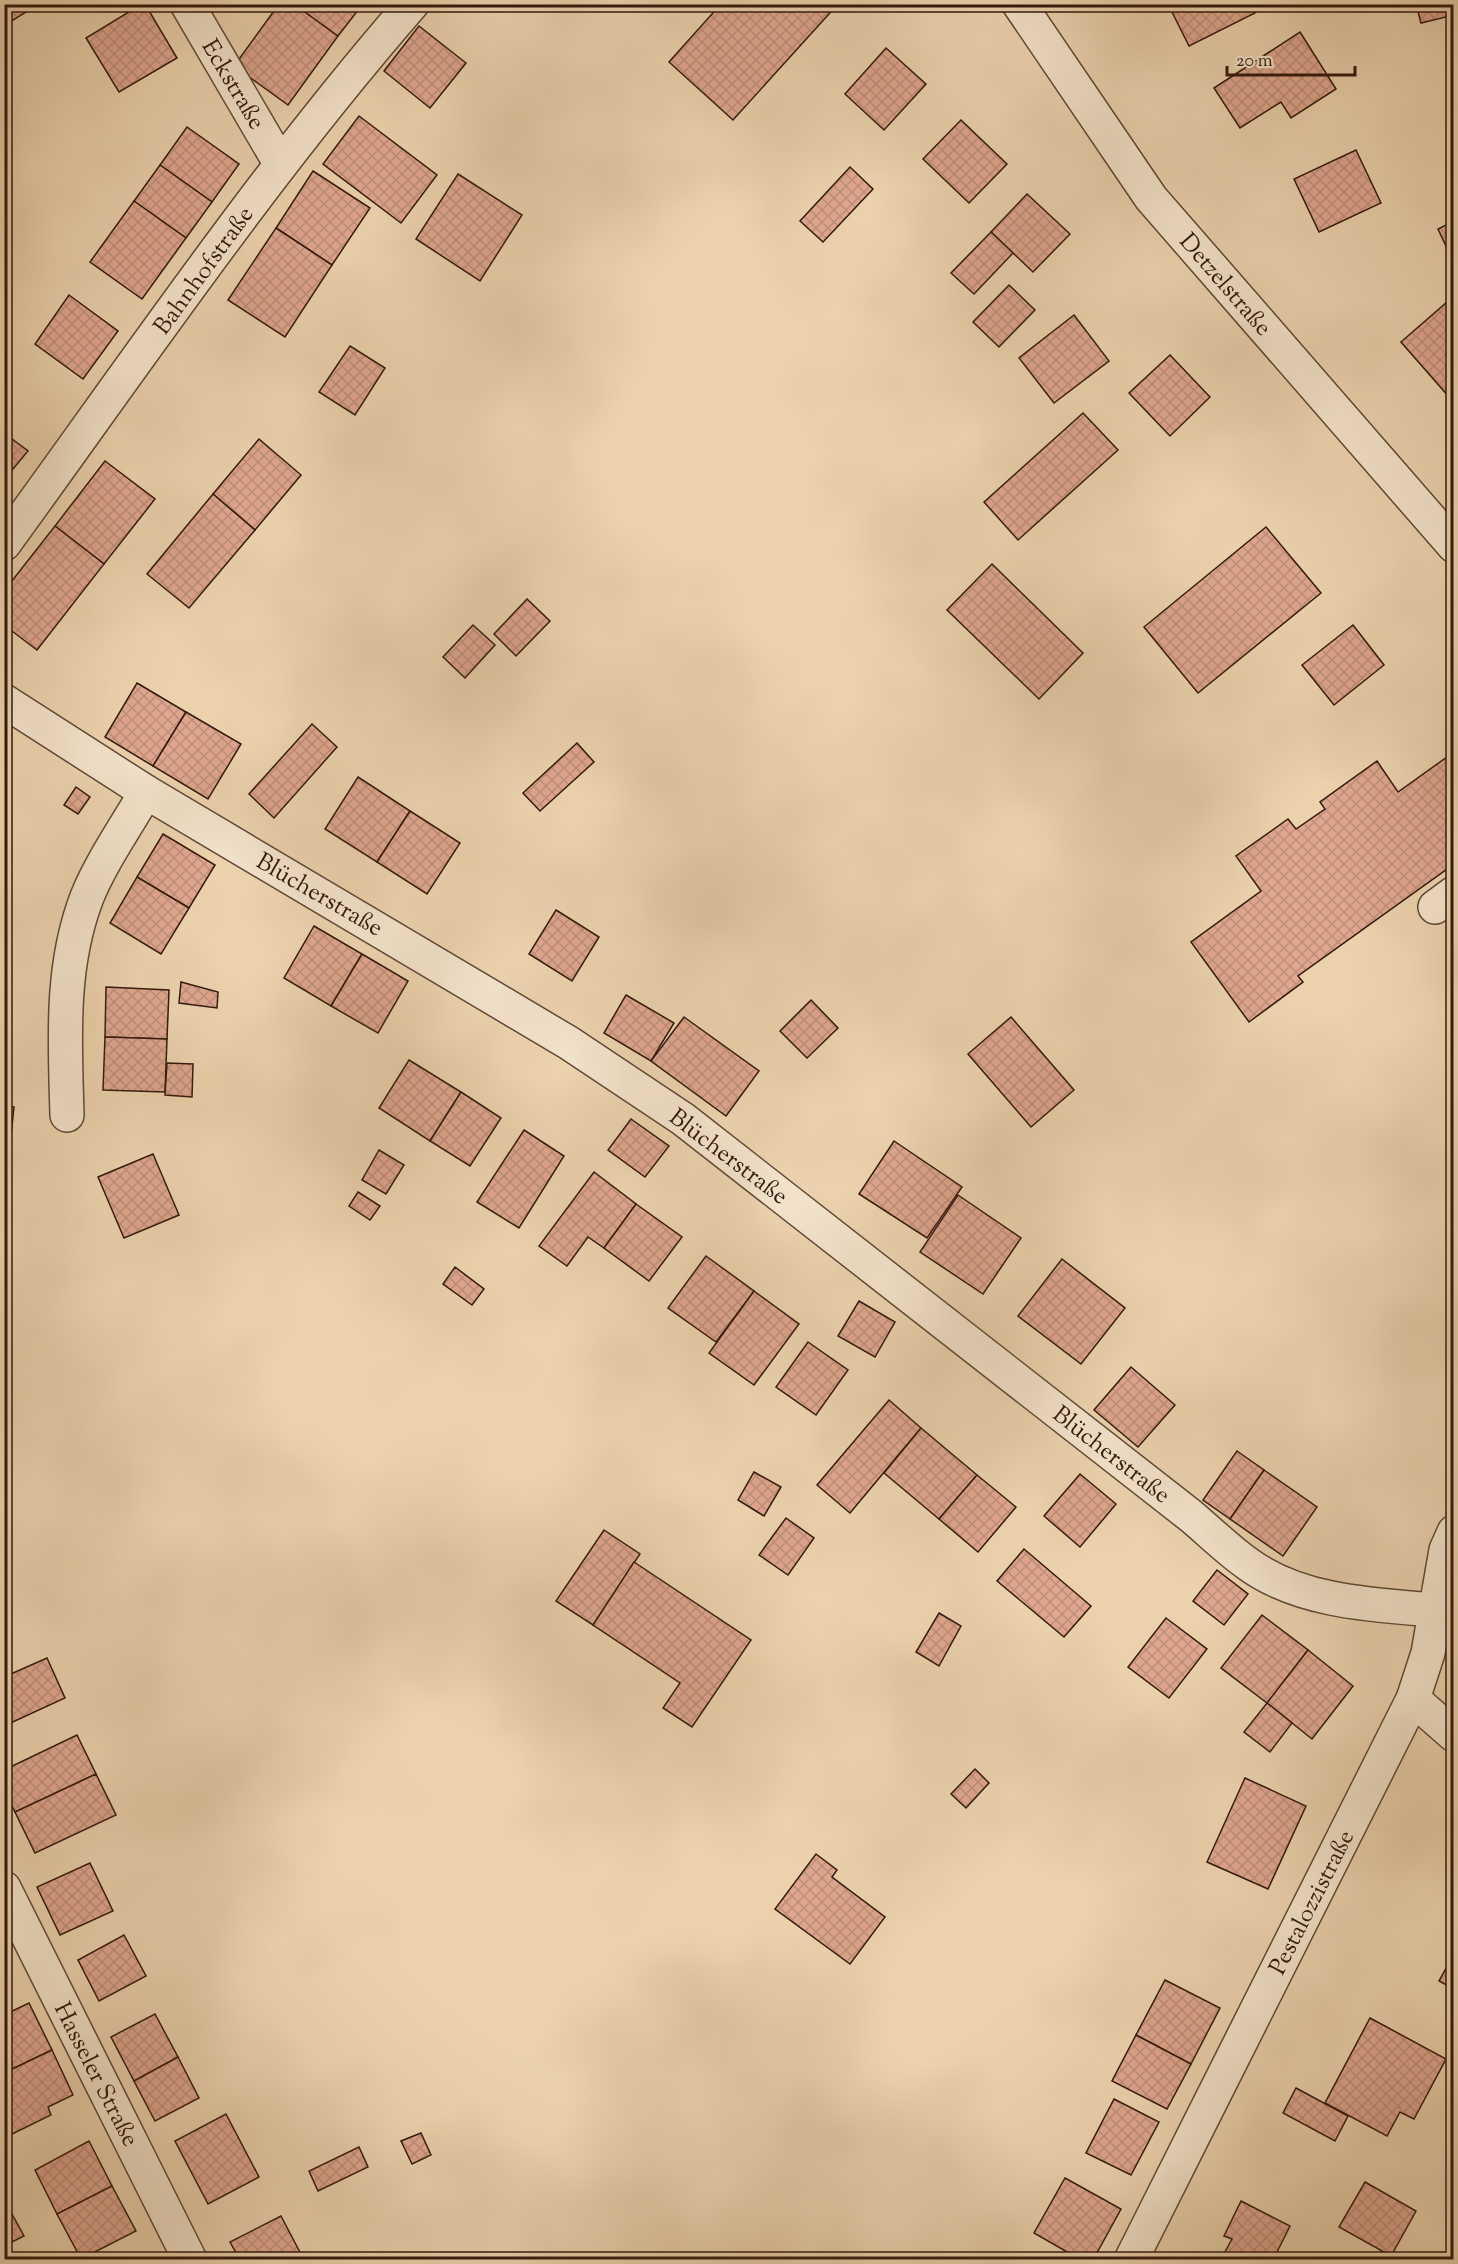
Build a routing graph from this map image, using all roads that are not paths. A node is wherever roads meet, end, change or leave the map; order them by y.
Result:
1 (187, 4) edge
2 (412, 4) edge
3 (1019, 4) edge
4 (280, 163) junction
5 (4, 544) edge
6 (1454, 546) edge
7 (4, 701) edge
8 (146, 792) junction
9 (67, 1115) dead end
10 (1454, 1532) edge
11 (1435, 1610) junction
12 (1413, 1699) junction
13 (1454, 1735) edge
14 (4, 1888) edge
15 (190, 2259) edge
16 (1131, 2259) edge

1 - 4 street, Eckstraße
2 - 4 street, Bahnhofstraße
3 - 6 street, Detzelstraße
4 - 5 street, Bahnhofstraße
7 - 8 street, Blücherstraße
8 - 9 street
8 - 11 street, Blücherstraße
10 - 11 street, Pestalozzistraße
11 - 12 street, Pestalozzistraße
12 - 13 street
12 - 16 street, Pestalozzistraße
14 - 15 street, Hasseler Straße

